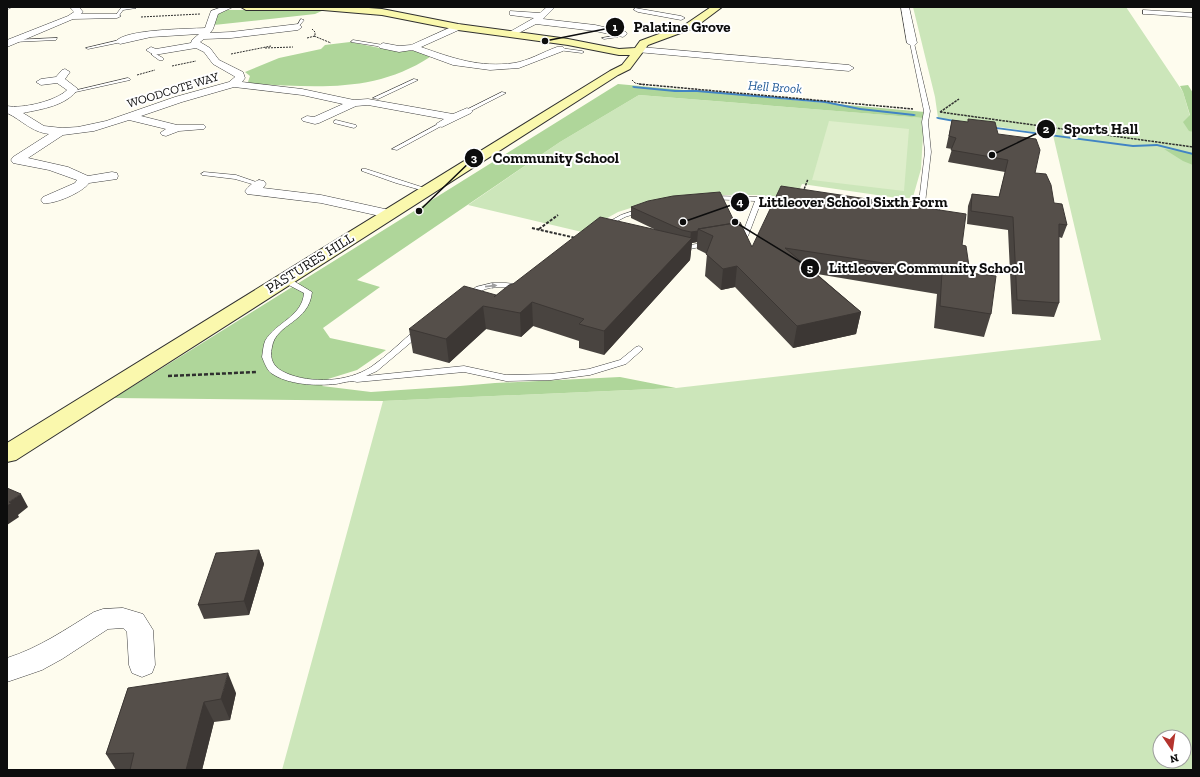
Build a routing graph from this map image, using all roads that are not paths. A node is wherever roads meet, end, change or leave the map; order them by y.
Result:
1 (74, 7) edge
2 (229, 7) edge
3 (246, 7) edge
4 (308, 7) edge
5 (551, 7) edge
6 (644, 7) edge
7 (717, 7) edge
8 (905, 7) edge
9 (134, 8) dead end
10 (369, 8) edge
11 (1146, 12) dead end
12 (513, 13) dead end
13 (1190, 15) edge
14 (117, 16) joint
15 (542, 16) junction
16 (72, 17) junction
17 (681, 18) dead end
18 (534, 21) junction
19 (300, 25) dead end
20 (1193, 25) edge
21 (458, 26) junction
22 (680, 31) junction
23 (510, 34) junction
24 (122, 37) joint
25 (202, 38) junction
26 (604, 38) dead end
27 (56, 39) dead end
28 (353, 41) dead end
29 (622, 41) junction
30 (9, 42) edge
31 (912, 43) joint
32 (383, 46) joint
33 (564, 46) junction
34 (413, 47) junction
35 (88, 48) dead end
36 (639, 50) junction
37 (153, 51) joint
38 (582, 52) dead end
39 (162, 59) dead end
40 (849, 68) dead end
41 (614, 73) junction
42 (128, 79) dead end
43 (416, 80) dead end
44 (41, 82) dead end
45 (233, 84) junction
46 (71, 92) junction
47 (504, 93) dead end
48 (372, 100) junction
49 (354, 103) junction
50 (10, 110) edge
51 (467, 111) joint
52 (129, 117) junction
53 (320, 118) junction
54 (454, 118) junction
55 (307, 119) dead end
56 (336, 122) joint
57 (442, 124) joint
58 (354, 126) dead end
59 (177, 128) junction
60 (200, 128) dead end
61 (61, 131) junction
62 (163, 134) dead end
63 (395, 149) dead end
64 (12, 160) edge
65 (364, 170) dead end
66 (204, 174) dead end
67 (112, 176) dead end
68 (84, 180) junction
69 (259, 184) joint
70 (428, 190) junction
71 (707, 198) edge
72 (48, 200) dead end
73 (759, 200) junction
74 (798, 204) edge
75 (922, 204) junction
76 (650, 208) edge
77 (389, 214) junction
78 (906, 214) junction
79 (894, 215) edge
80 (599, 229) junction
81 (607, 231) edge
82 (584, 240) edge
83 (730, 240) edge
84 (668, 243) edge
85 (715, 243) edge
86 (284, 279) junction
87 (523, 294) edge
88 (462, 305) edge
89 (427, 325) edge
90 (639, 349) dead end
91 (347, 380) junction
92 (7, 454) edge
93 (142, 665) dead end
94 (7, 670) edge

1 - 16 street
2 - 25 street
3 - 4 street
4 - 10 street
5 - 15 street
6 - 17 street
7 - 22 street
8 - 31 street
9 - 14 lane
10 - 21 street
11 - 13 street
12 - 15 street
13 - 20 street
14 - 16 street
15 - 18 street
16 - 30 street
18 - 23 street
18 - 29 street
19 - 25 street
21 - 23 street
21 - 34 street
22 - 29 street
22 - 36 street
23 - 33 street
24 - 25 street
24 - 35 lane
25 - 37 street
25 - 45 street, WOODCOTE WAY
26 - 29 lane
27 - 30 lane
28 - 32 lane
29 - 33 street
29 - 36 street
29 - 41 street
31 - 75 lane
32 - 34 street
33 - 34 street
33 - 38 lane
36 - 40 street
36 - 41 street, PASTURES HILL
37 - 39 lane
41 - 70 street, PASTURES HILL
42 - 46 lane
43 - 48 lane
44 - 46 street
45 - 49 street
45 - 52 street, WOODCOTE WAY
46 - 50 street
47 - 51 lane
48 - 49 street
48 - 54 street
49 - 53 street
50 - 61 street, WOODCOTE WAY
51 - 54 street
52 - 59 street
52 - 61 street, WOODCOTE WAY
53 - 55 street
53 - 56 street
54 - 57 street
56 - 58 lane
57 - 63 lane
59 - 60 street
59 - 62 street
61 - 64 street
64 - 68 street
65 - 70 lane
66 - 69 lane
67 - 68 street
68 - 72 street
69 - 77 street
70 - 77 street, PASTURES HILL
71 - 73 lane
73 - 74 lane
73 - 83 lane
75 - 78 lane
75 - 78 lane
76 - 80 lane
77 - 86 street, PASTURES HILL
78 - 79 lane
80 - 81 lane
80 - 82 lane
84 - 85 lane
86 - 91 lane
86 - 92 street, PASTURES HILL
88 -> 87 lane
89 - 91 lane
90 - 91 lane
93 - 94 street

